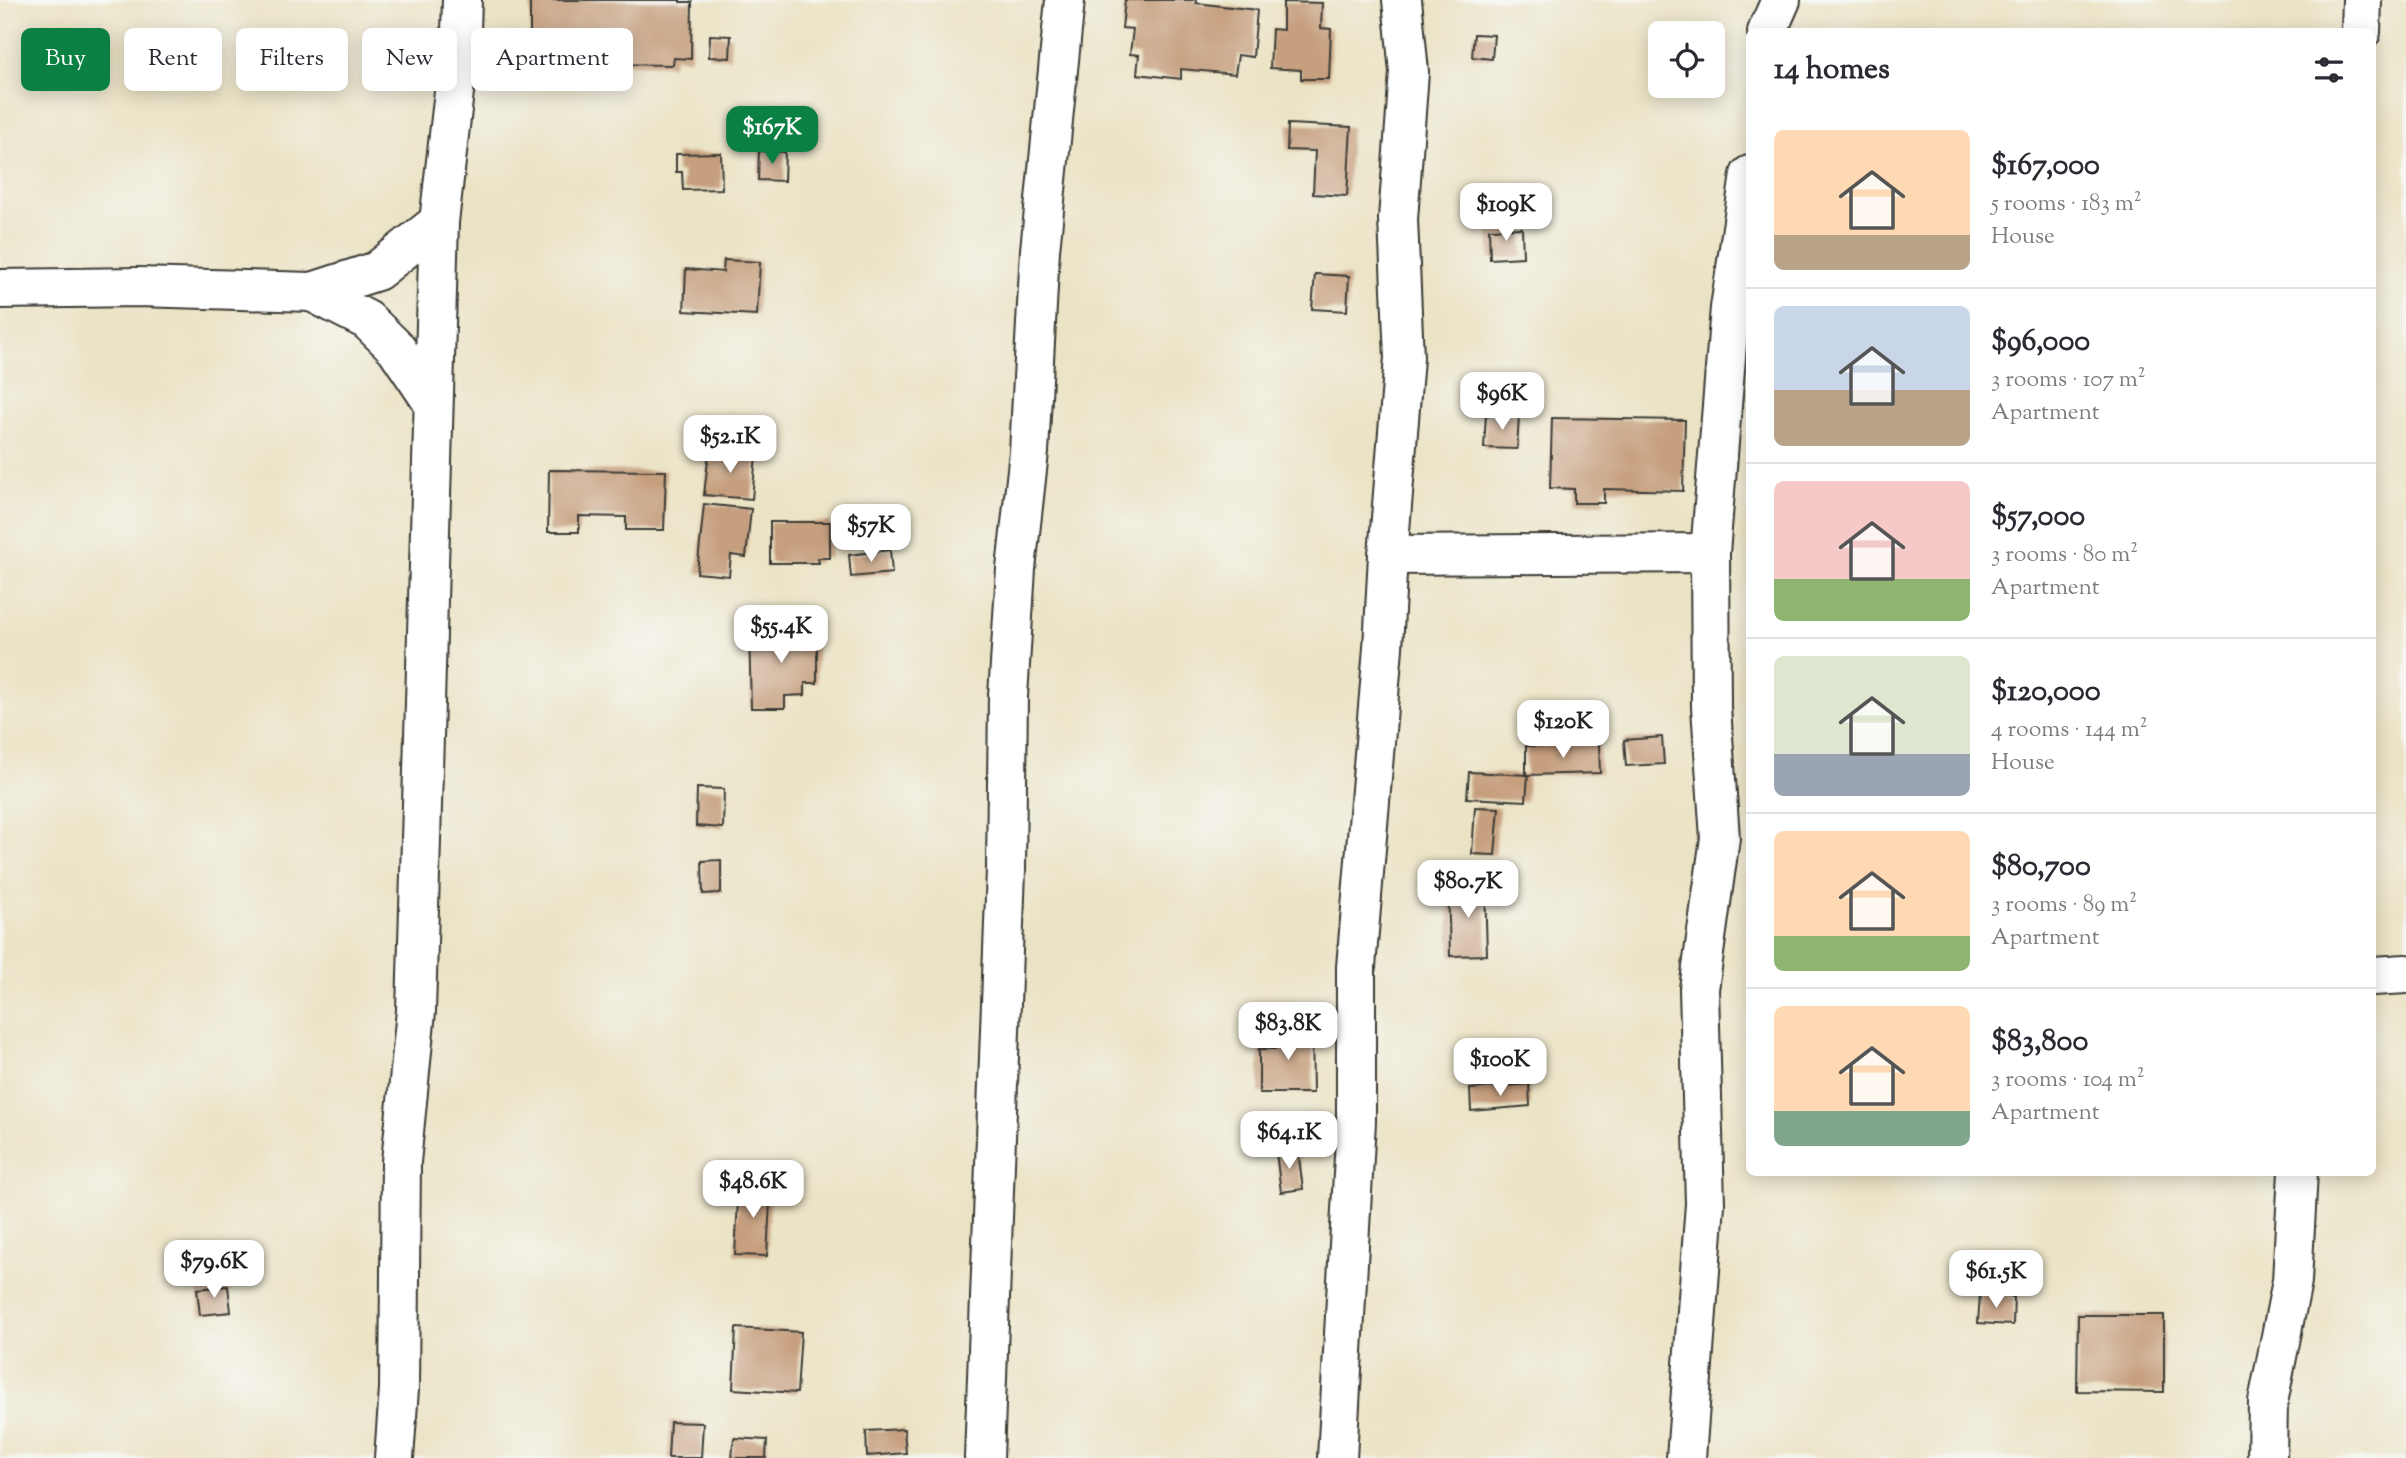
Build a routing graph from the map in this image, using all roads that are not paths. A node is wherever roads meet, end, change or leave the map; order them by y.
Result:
1 (462, 0) edge
2 (1065, 0) edge
3 (1402, 0) edge
4 (1781, 0) edge
5 (2362, 0) edge
6 (1769, 28) edge
7 (2361, 28) edge
8 (1746, 202) edge
9 (439, 222) junction
10 (0, 289) edge
11 (312, 292) junction
12 (433, 403) junction
13 (1710, 553) junction
14 (1388, 555) junction
15 (2406, 974) edge
16 (2376, 976) edge
17 (2298, 1176) edge
18 (394, 1458) edge
19 (984, 1458) edge
20 (1338, 1458) edge
21 (1686, 1458) edge
22 (2267, 1458) edge

1 - 9 street
2 - 19 street
3 - 14 street
4 - 6 street
5 - 7 street
8 - 13 street
9 - 11 street
9 - 12 street
10 - 11 street
11 - 12 street
12 - 18 street
13 - 14 street
13 - 21 street
14 - 20 street
15 - 16 street
17 - 22 street

